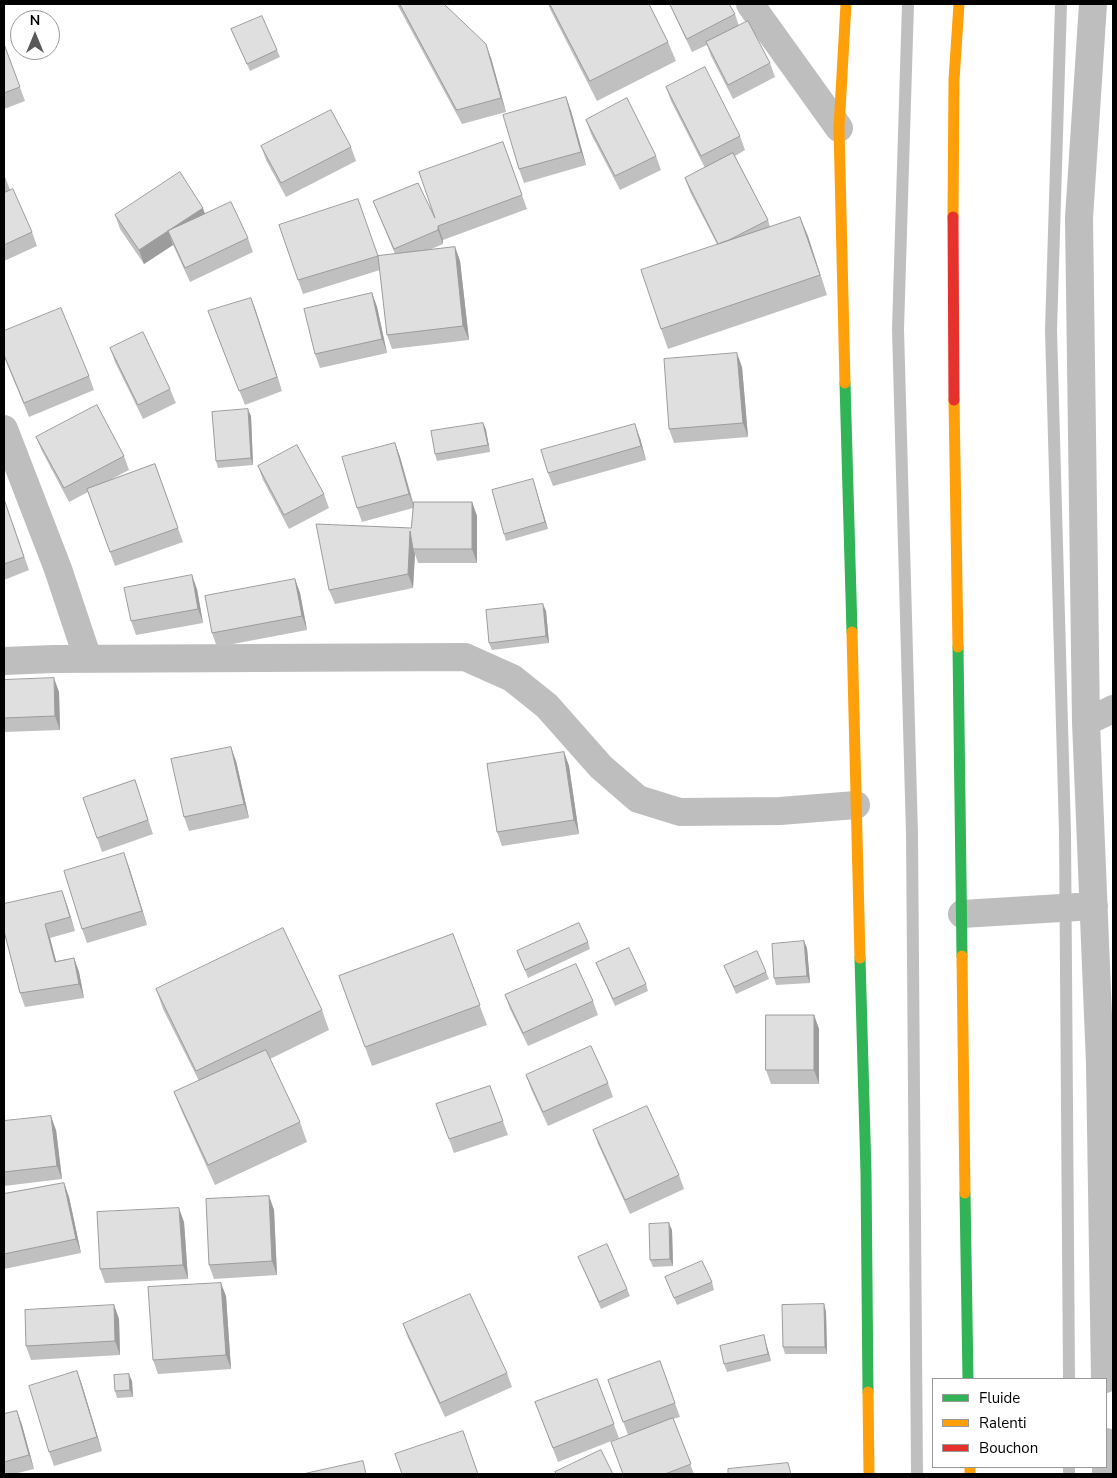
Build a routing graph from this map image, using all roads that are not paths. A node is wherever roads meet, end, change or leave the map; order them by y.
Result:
1 (750, 4) edge
2 (846, 4) edge
3 (959, 4) edge
4 (1093, 4) edge
5 (839, 128) junction
6 (4, 429) edge
7 (88, 659) junction
8 (4, 661) edge
9 (1113, 709) edge
10 (1086, 722) junction
11 (856, 805) junction
12 (1094, 906) junction
13 (962, 914) junction
14 (1107, 1061) edge
15 (968, 1378) edge
16 (1105, 1378) edge
17 (869, 1474) edge

1 - 5 street
2 - 5 main road
3 - 13 main road
4 - 10 street
5 - 11 main road
6 - 7 street
7 - 8 street
7 - 11 street
9 - 10 street
10 - 12 street
11 - 17 main road
12 - 13 street
12 - 14 street
13 - 15 main road
14 - 16 street

